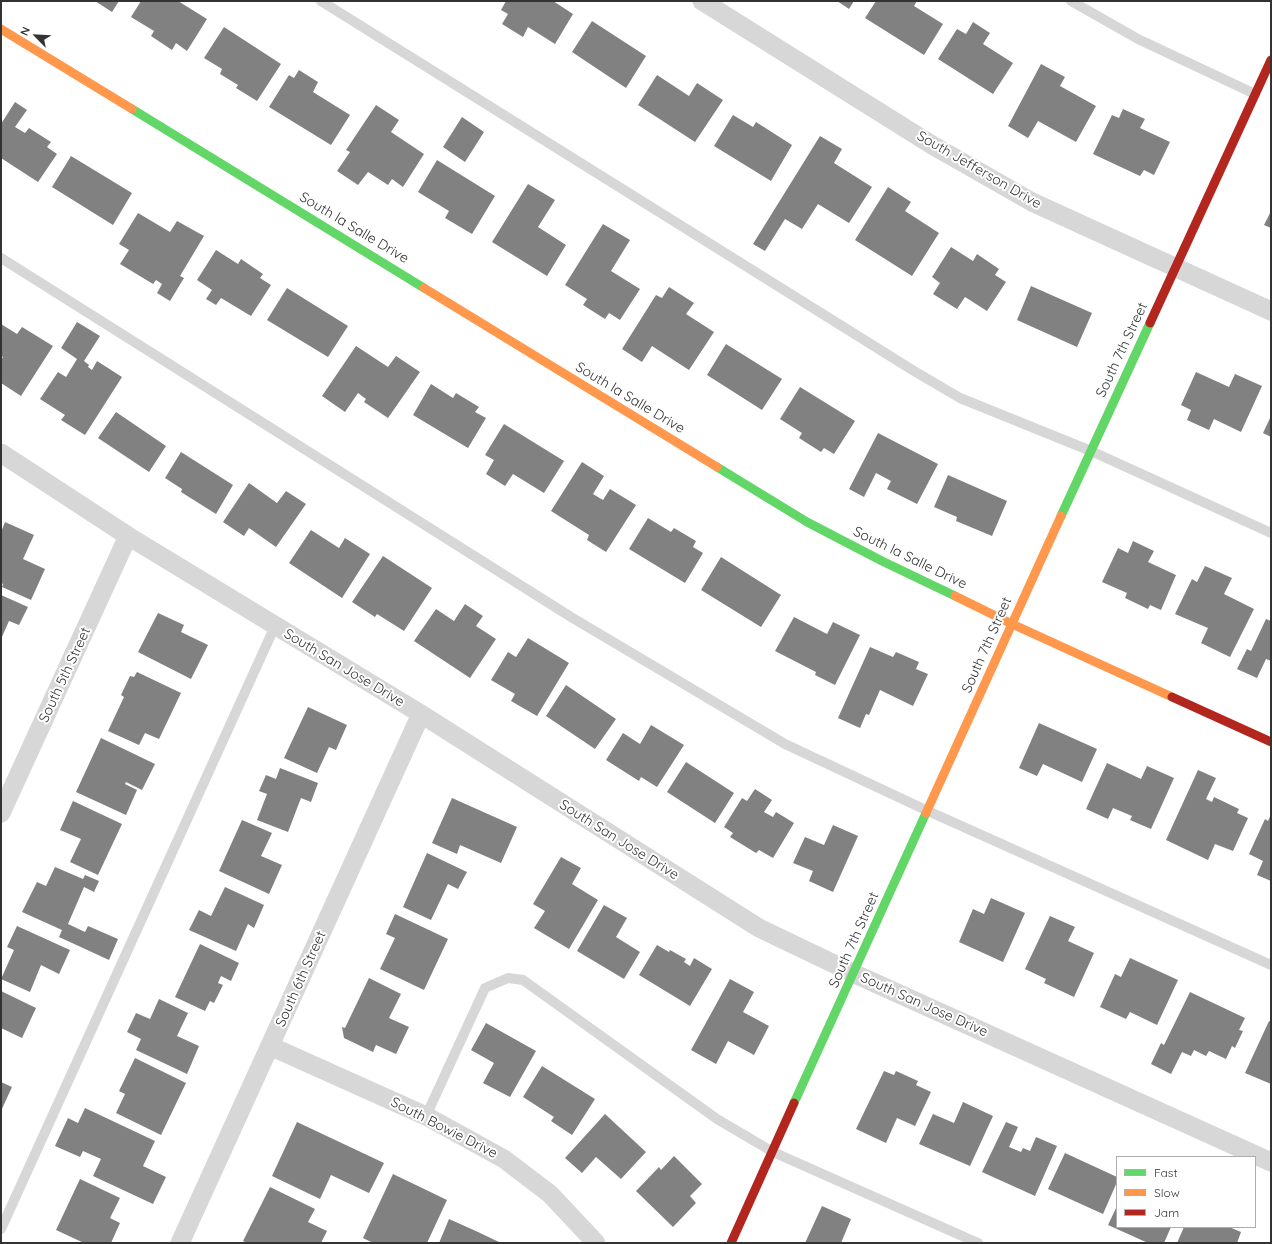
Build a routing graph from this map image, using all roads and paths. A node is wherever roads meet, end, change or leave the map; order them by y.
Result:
1 (321, 1) edge
2 (702, 1) edge
3 (1071, 1) edge
4 (1, 29) edge
5 (1271, 60) edge
6 (1255, 94) junction
7 (1, 258) edge
8 (1175, 268) junction
9 (1271, 311) edge
10 (1091, 451) junction
11 (1, 453) edge
12 (1271, 533) edge
13 (128, 536) junction
14 (1012, 624) junction
15 (275, 626) junction
16 (421, 714) junction
17 (1271, 742) edge
18 (928, 811) junction
19 (1, 813) edge
20 (1271, 965) edge
21 (855, 974) junction
22 (270, 1046) junction
23 (426, 1116) junction
24 (773, 1152) junction
25 (1271, 1162) edge
26 (1, 1229) edge
27 (180, 1243) edge
28 (596, 1243) edge
29 (731, 1243) edge
30 (978, 1243) edge

1 - 10 lane
2 - 8 street, South Jefferson Drive
3 - 6 lane
4 - 14 street, South la Salle Drive
5 - 6 street, South 7th Street
6 - 8 street, South 7th Street
7 - 18 lane
8 - 9 street, South Jefferson Drive
8 - 10 street, South 7th Street
10 - 12 lane
10 - 14 street, South 7th Street
11 - 13 street, South San Jose Drive
13 - 15 street, South San Jose Drive
13 - 19 street, South 5th Street
14 - 17 street, South la Salle Drive
14 - 18 street, South 7th Street
15 - 16 street, South San Jose Drive
15 - 26 lane
16 - 21 street, South San Jose Drive
16 - 22 street, South 6th Street
18 - 20 lane
18 - 21 street, South 7th Street
21 - 24 street, South 7th Street
21 - 25 street, South San Jose Drive
22 - 23 street, South Bowie Drive
22 - 27 street, South 6th Street
23 - 24 lane
23 - 28 street, South Bowie Drive
24 - 29 street, South 7th Street
24 - 30 lane

